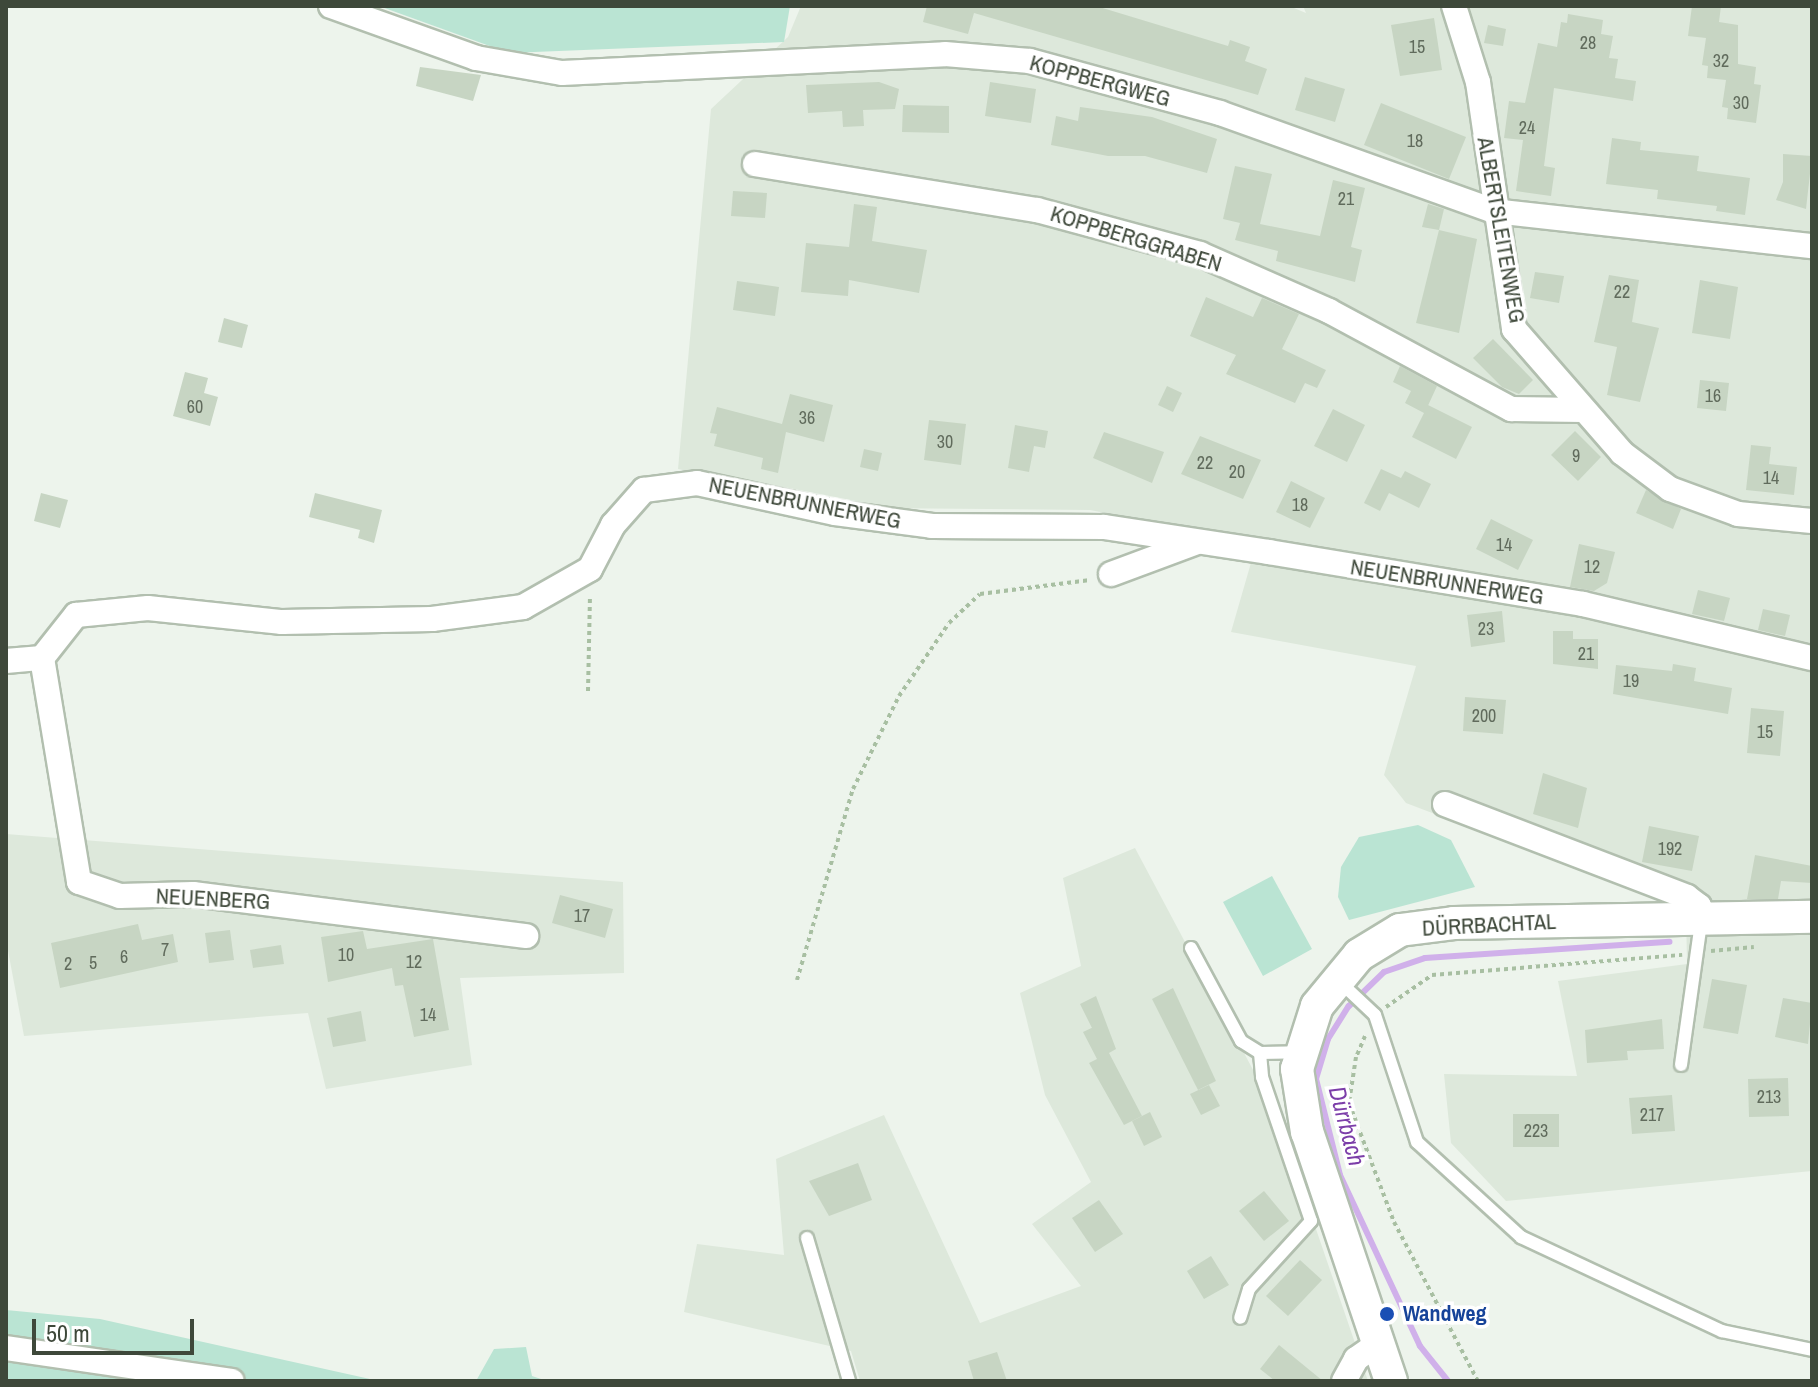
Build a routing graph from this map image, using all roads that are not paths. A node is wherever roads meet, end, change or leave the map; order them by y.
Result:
1 (331, 6) edge
2 (1454, 6) edge
3 (755, 164) dead end
4 (1493, 211) junction
5 (1812, 246) edge
6 (1583, 410) junction
7 (1812, 521) edge
8 (1199, 542) junction
9 (1111, 574) road end
10 (42, 658) junction
11 (1812, 658) edge
12 (6, 661) edge
13 (1445, 804) dead end
14 (1812, 917) edge
15 (1701, 920) junction
16 (526, 936) dead end
17 (1191, 948) dead end
18 (1346, 988) junction
19 (1299, 1052) junction
20 (1260, 1053) junction
21 (1681, 1065) dead end
22 (807, 1238) dead end
23 (1240, 1318) dead end
24 (1376, 1345) junction
25 (6, 1348) edge
26 (1812, 1350) edge
27 (232, 1381) edge
28 (849, 1381) edge
29 (1344, 1381) edge
30 (1391, 1381) edge

1 - 4 street, KOPPBERGWEG
2 - 4 street, ALBERTSLEITENWEG
3 - 6 street, KOPPBERGGRABEN
4 - 5 street, KOPPBERGWEG
4 - 6 street, ALBERTSLEITENWEG
6 - 7 street, ALBERTSLEITENWEG
8 - 9 street
8 - 10 street, NEUENBRUNNERWEG
8 - 11 street, NEUENBRUNNERWEG
10 - 12 street
10 - 16 street, NEUENBERG
13 - 15 street
14 - 15 street, DÜRRBACHTAL
15 - 18 street, DÜRRBACHTAL
15 - 21 lane
17 - 20 lane
18 - 19 street, DÜRRBACHTAL
18 - 26 lane
19 - 20 lane
19 - 24 street, DÜRRBACHTAL
20 - 23 lane
22 - 28 lane
24 - 29 street
24 - 30 street, DÜRRBACHTAL
25 - 27 street

